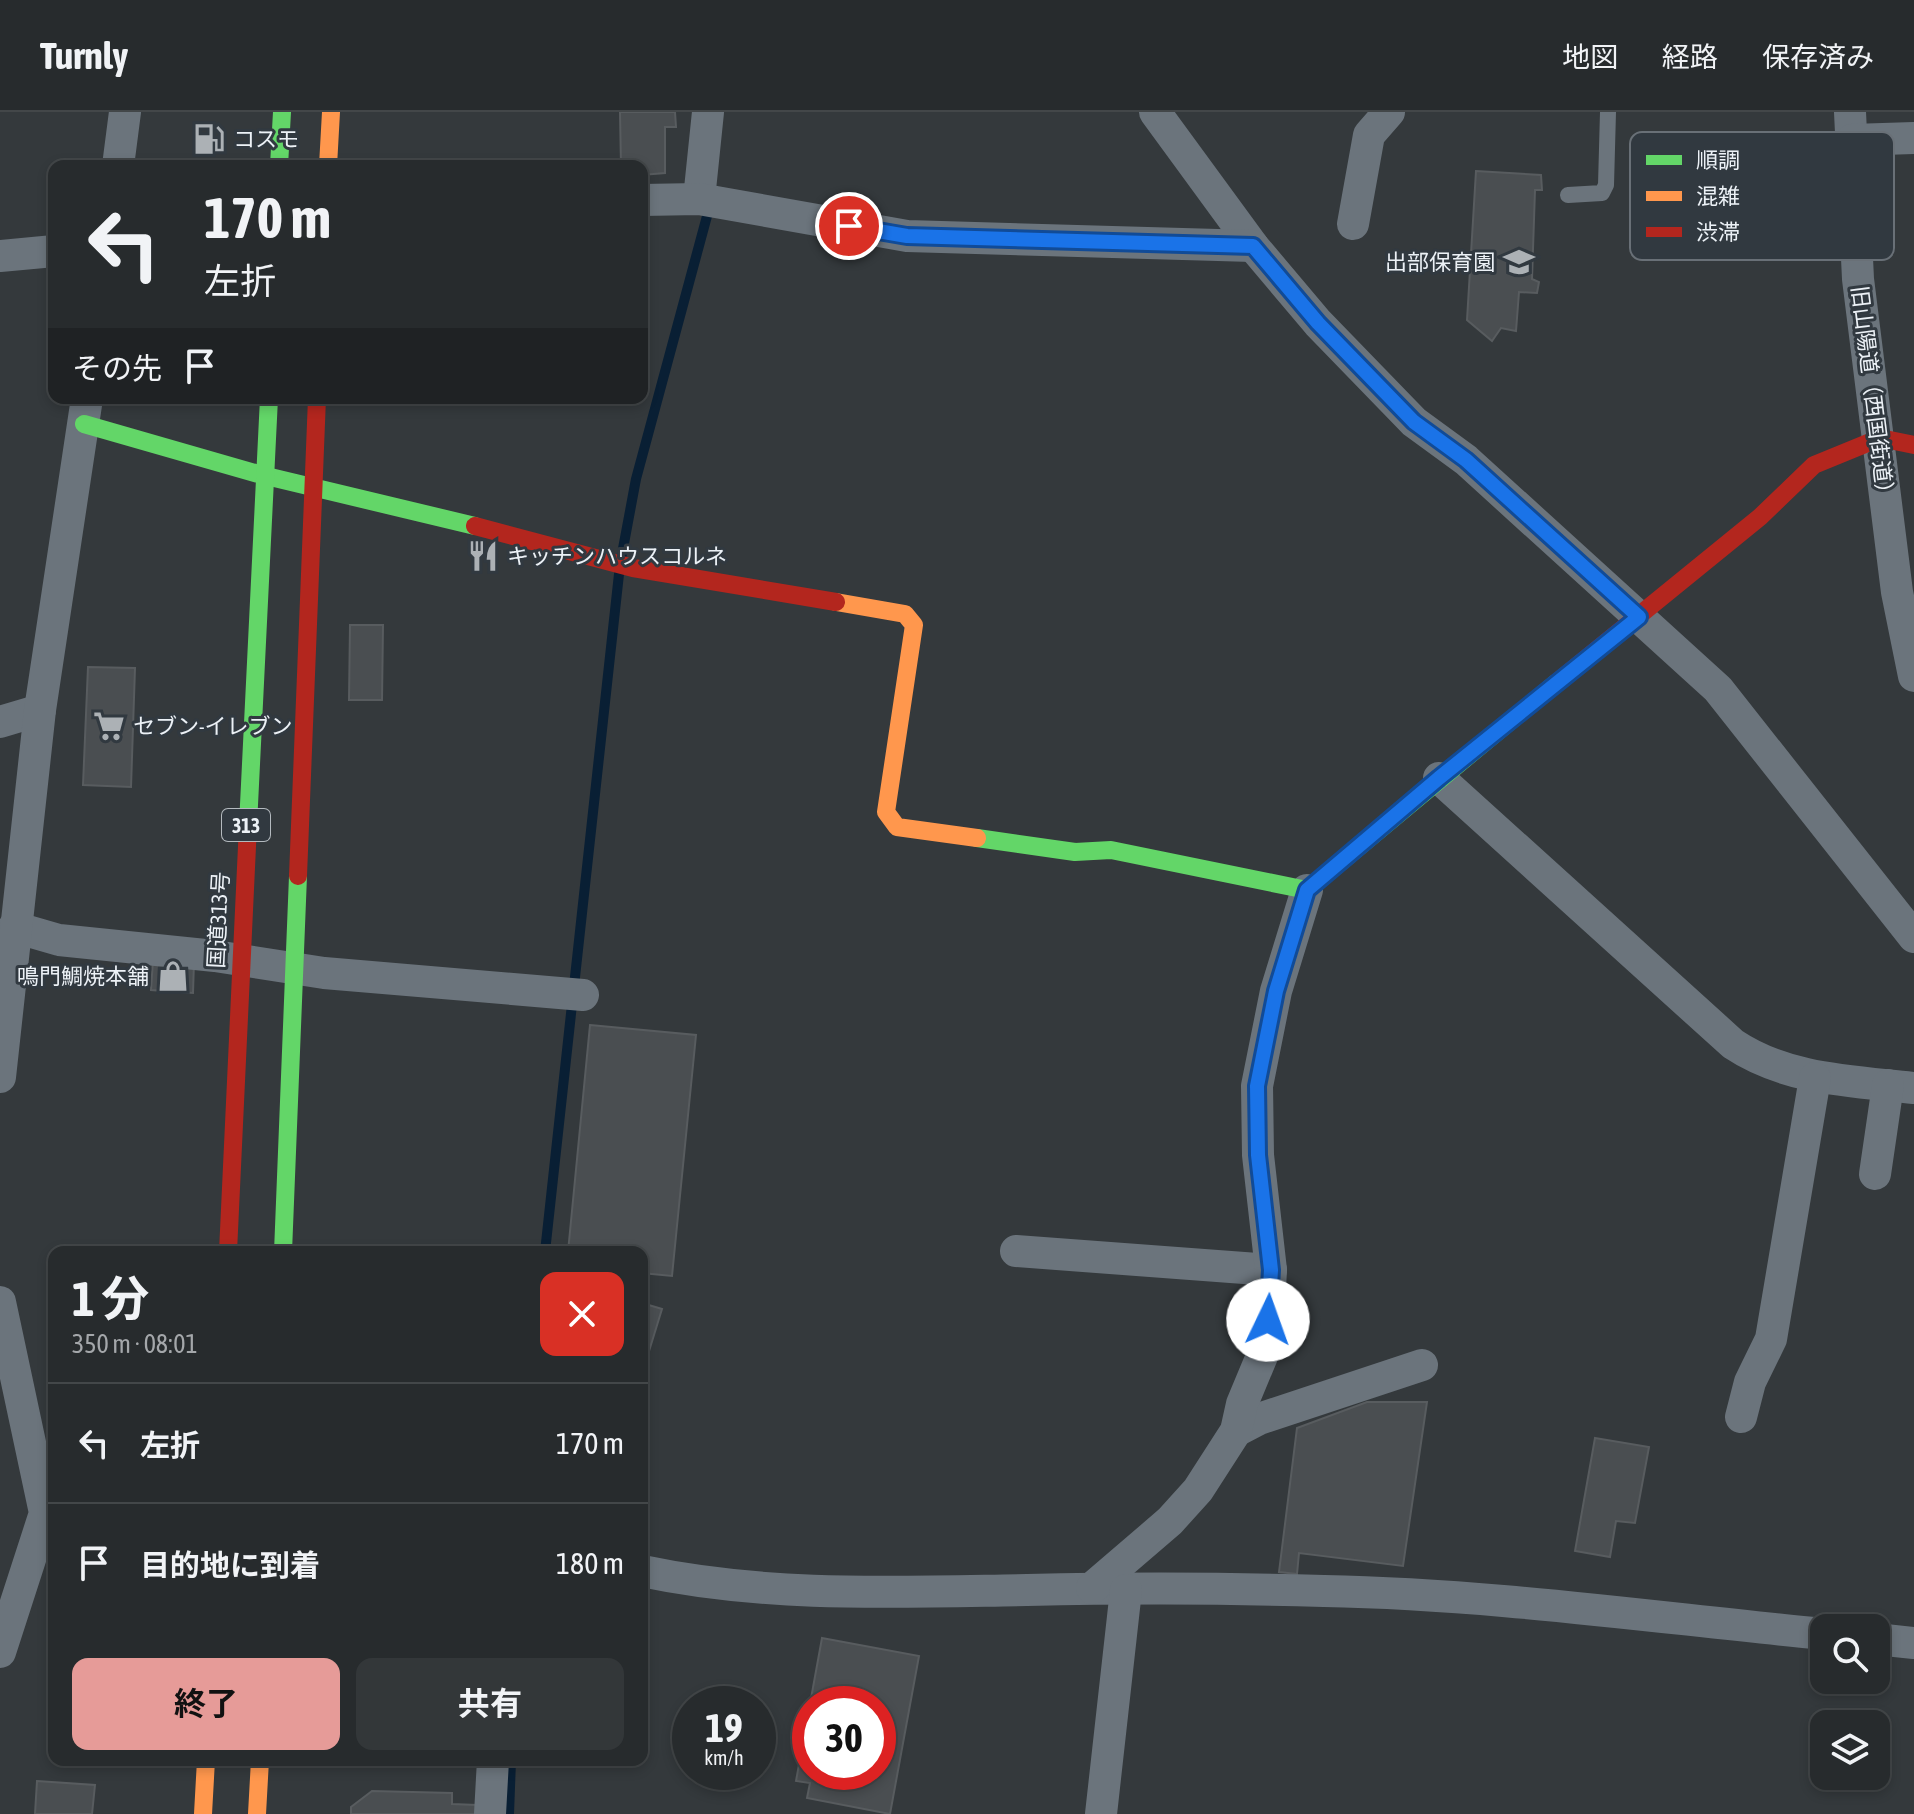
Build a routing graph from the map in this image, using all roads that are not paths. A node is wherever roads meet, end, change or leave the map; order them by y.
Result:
1 (125, 112) edge
2 (282, 112) edge
3 (331, 112) edge
4 (708, 112) edge
5 (1155, 112) edge
6 (1389, 112) edge
7 (1608, 112) edge
8 (1851, 126) edge
9 (1882, 132) edge
10 (1894, 134) edge
11 (1914, 138) edge
12 (119, 160) edge
13 (279, 160) edge
14 (328, 160) edge
15 (1568, 195) dead end
16 (648, 200) edge
17 (706, 201) junction
18 (1353, 224) dead end
19 (1253, 246) junction
20 (48, 252) edge
21 (0, 256) edge
22 (1857, 260) edge
23 (268, 404) edge
24 (317, 404) edge
25 (86, 411) edge
26 (1880, 438) junction
27 (1914, 445) edge
28 (262, 475) junction
29 (313, 488) junction
30 (1639, 617) junction
31 (1914, 676) edge
32 (40, 710) junction
33 (0, 722) edge
34 (1439, 778) junction
35 (1307, 890) junction
36 (14, 927) junction
37 (1914, 937) edge
38 (240, 961) junction
39 (297, 969) junction
40 (573, 994) dead end
41 (0, 1077) edge
42 (1815, 1078) junction
43 (1901, 1086) edge
44 (1875, 1174) dead end
45 (228, 1246) edge
46 (283, 1246) edge
47 (1016, 1251) dead end
48 (1271, 1270) junction
49 (0, 1302) edge
50 (1422, 1365) dead end
51 (1741, 1417) dead end
52 (1236, 1431) junction
53 (48, 1532) edge
54 (648, 1572) edge
55 (1092, 1588) junction
56 (1126, 1590) junction
57 (1810, 1633) edge
58 (1890, 1640) edge
59 (1914, 1643) edge
60 (0, 1652) edge
61 (206, 1766) edge
62 (260, 1766) edge
63 (493, 1766) edge
64 (203, 1814) edge
65 (257, 1814) edge
66 (490, 1814) edge
67 (1101, 1814) edge

1 - 12 street
2 - 13 main road
3 - 14 main road
4 - 17 street
5 - 19 street
6 - 18 street
7 - 15 lane
8 - 9 street
10 - 11 street
16 - 17 street
17 - 19 street
19 - 30 street
20 - 21 street
22 - 26 street, 旧山陽道（西国街道）
23 - 28 main road, 国道313号 / 313
24 - 29 main road, 313
25 - 28 main road
25 - 32 street
26 - 27 main road
26 - 30 main road
26 - 31 street, 旧山陽道（西国街道）
28 - 29 main road
28 - 38 main road, 国道313号 / 313
29 - 35 main road
29 - 39 main road, 313
30 - 34 main road
30 - 37 street
32 - 33 street
32 - 36 street
34 - 35 main road
34 - 42 street
35 - 48 street
36 - 38 street
36 - 41 street
38 - 39 street
38 - 45 main road, 国道313号 / 313
39 - 40 street
39 - 46 main road, 313
42 - 43 street
42 - 51 street
43 - 44 street
47 - 48 street
48 - 52 street
49 - 53 street
50 - 52 street
52 - 55 street
53 - 60 street
54 - 55 street
55 - 56 street
56 - 57 street
56 - 67 street
58 - 59 street
61 - 64 main road
62 - 65 main road
63 - 66 street

